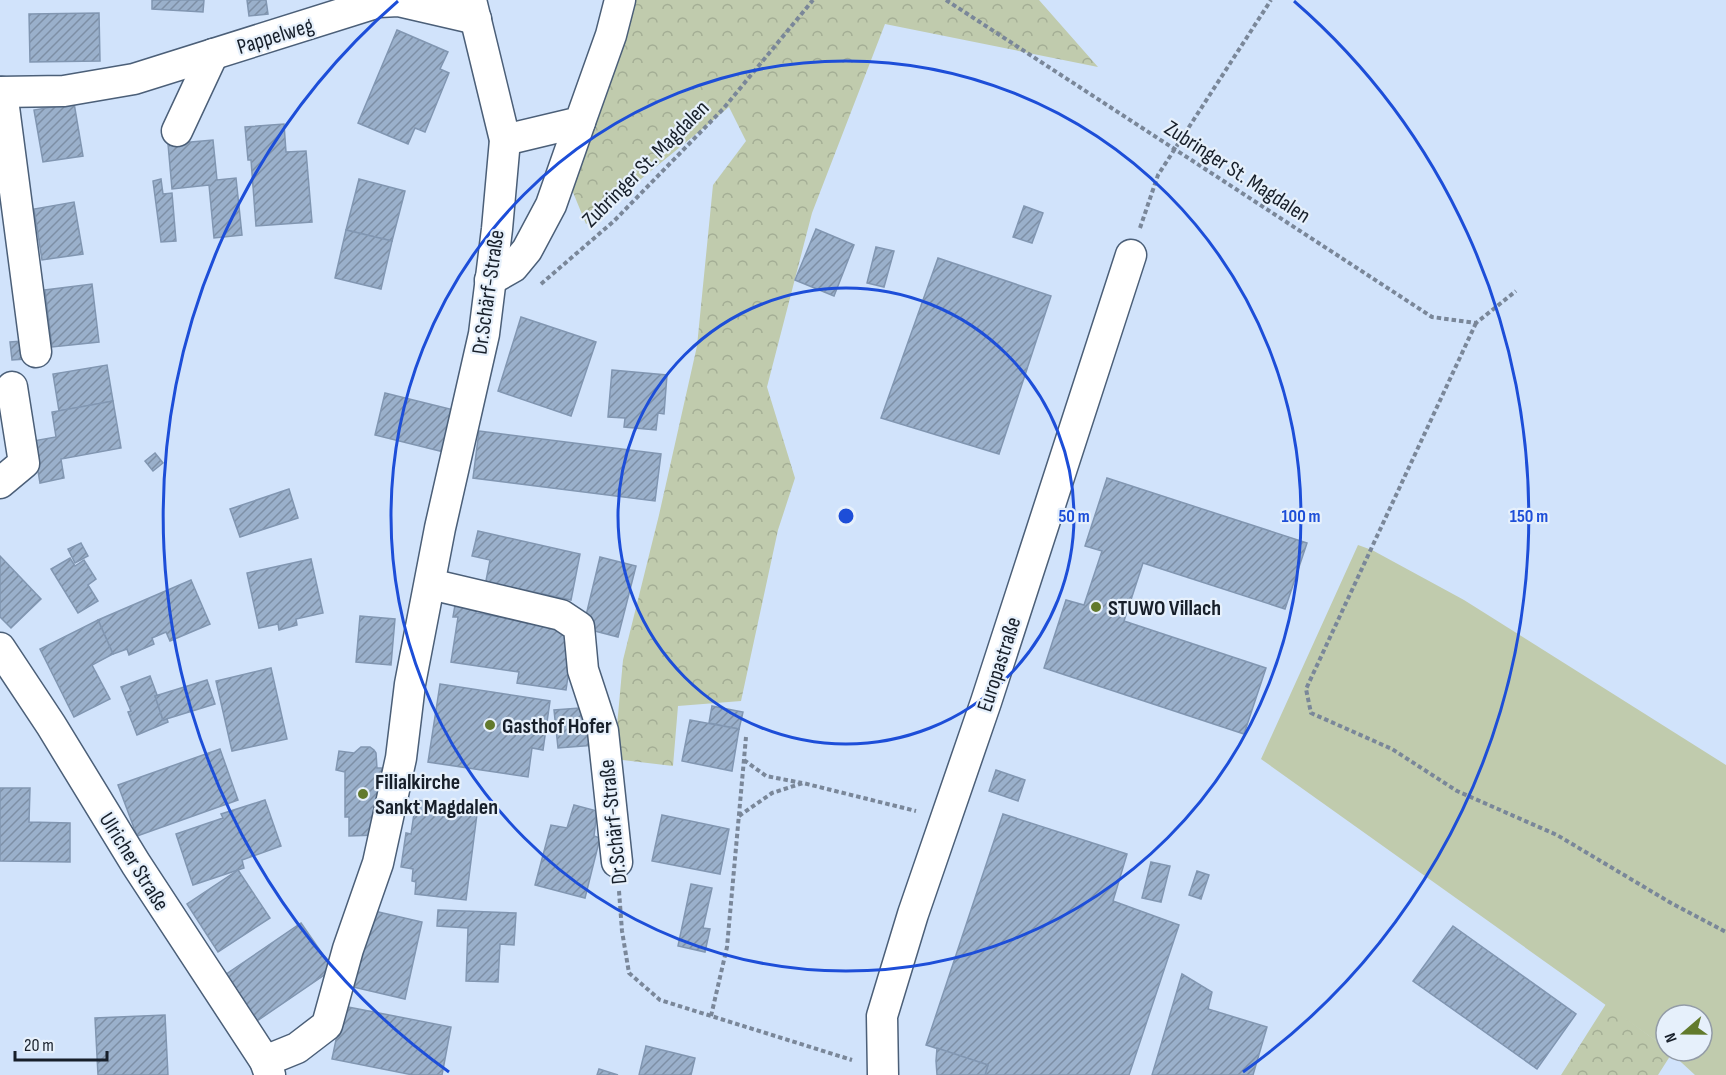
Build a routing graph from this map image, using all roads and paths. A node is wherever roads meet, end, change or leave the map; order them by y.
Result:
1 (620, 0) edge
2 (813, 0) edge
3 (946, 0) edge
4 (1271, 0) edge
5 (473, 10) edge
6 (213, 54) junction
7 (1, 92) edge
8 (580, 122) junction
9 (177, 131) dead end
10 (504, 140) junction
11 (1174, 149) junction
12 (1131, 255) joint
13 (490, 280) junction
14 (536, 289) dead end
15 (1516, 291) dead end
16 (1476, 323) junction
17 (36, 352) dead end
18 (12, 387) dead end
19 (0, 483) edge
20 (430, 584) junction
21 (0, 648) edge
22 (746, 737) dead end
23 (744, 760) junction
24 (803, 783) junction
25 (739, 816) junction
26 (946, 818) junction
27 (617, 862) joint
28 (1726, 932) edge
29 (711, 1016) junction
30 (267, 1068) edge
31 (882, 1072) edge

1 - 8 street
2 - 14 path, Zubringer St. Magdalen
3 - 11 path, Zubringer St. Magdalen
4 - 11 path
5 - 6 street, Pappelweg
5 - 10 street, Dr.Schärf-Straße
6 - 7 street, Pappelweg
6 - 9 street, Pappelweg
7 - 17 street, Pappelweg
8 - 10 street
8 - 13 street
10 - 13 street, Dr.Schärf-Straße
11 - 12 path
11 - 16 path, Zubringer St. Magdalen
12 - 26 street, Europastraße
13 - 20 street, Dr.Schärf-Straße
15 - 16 path
16 - 28 path
18 - 19 street
20 - 27 street, Dr.Schärf-Straße
20 - 30 street, Dr.Schärf-Straße
21 - 30 street, Ulricher Straße
22 - 23 path
23 - 24 path
23 - 25 path
24 - 25 path
24 - 26 path
25 - 29 path
26 - 31 street, Europastraße
27 - 29 path, Dr.Schärf-Straße
29 - 31 path, Dr.Schärf-Straße

